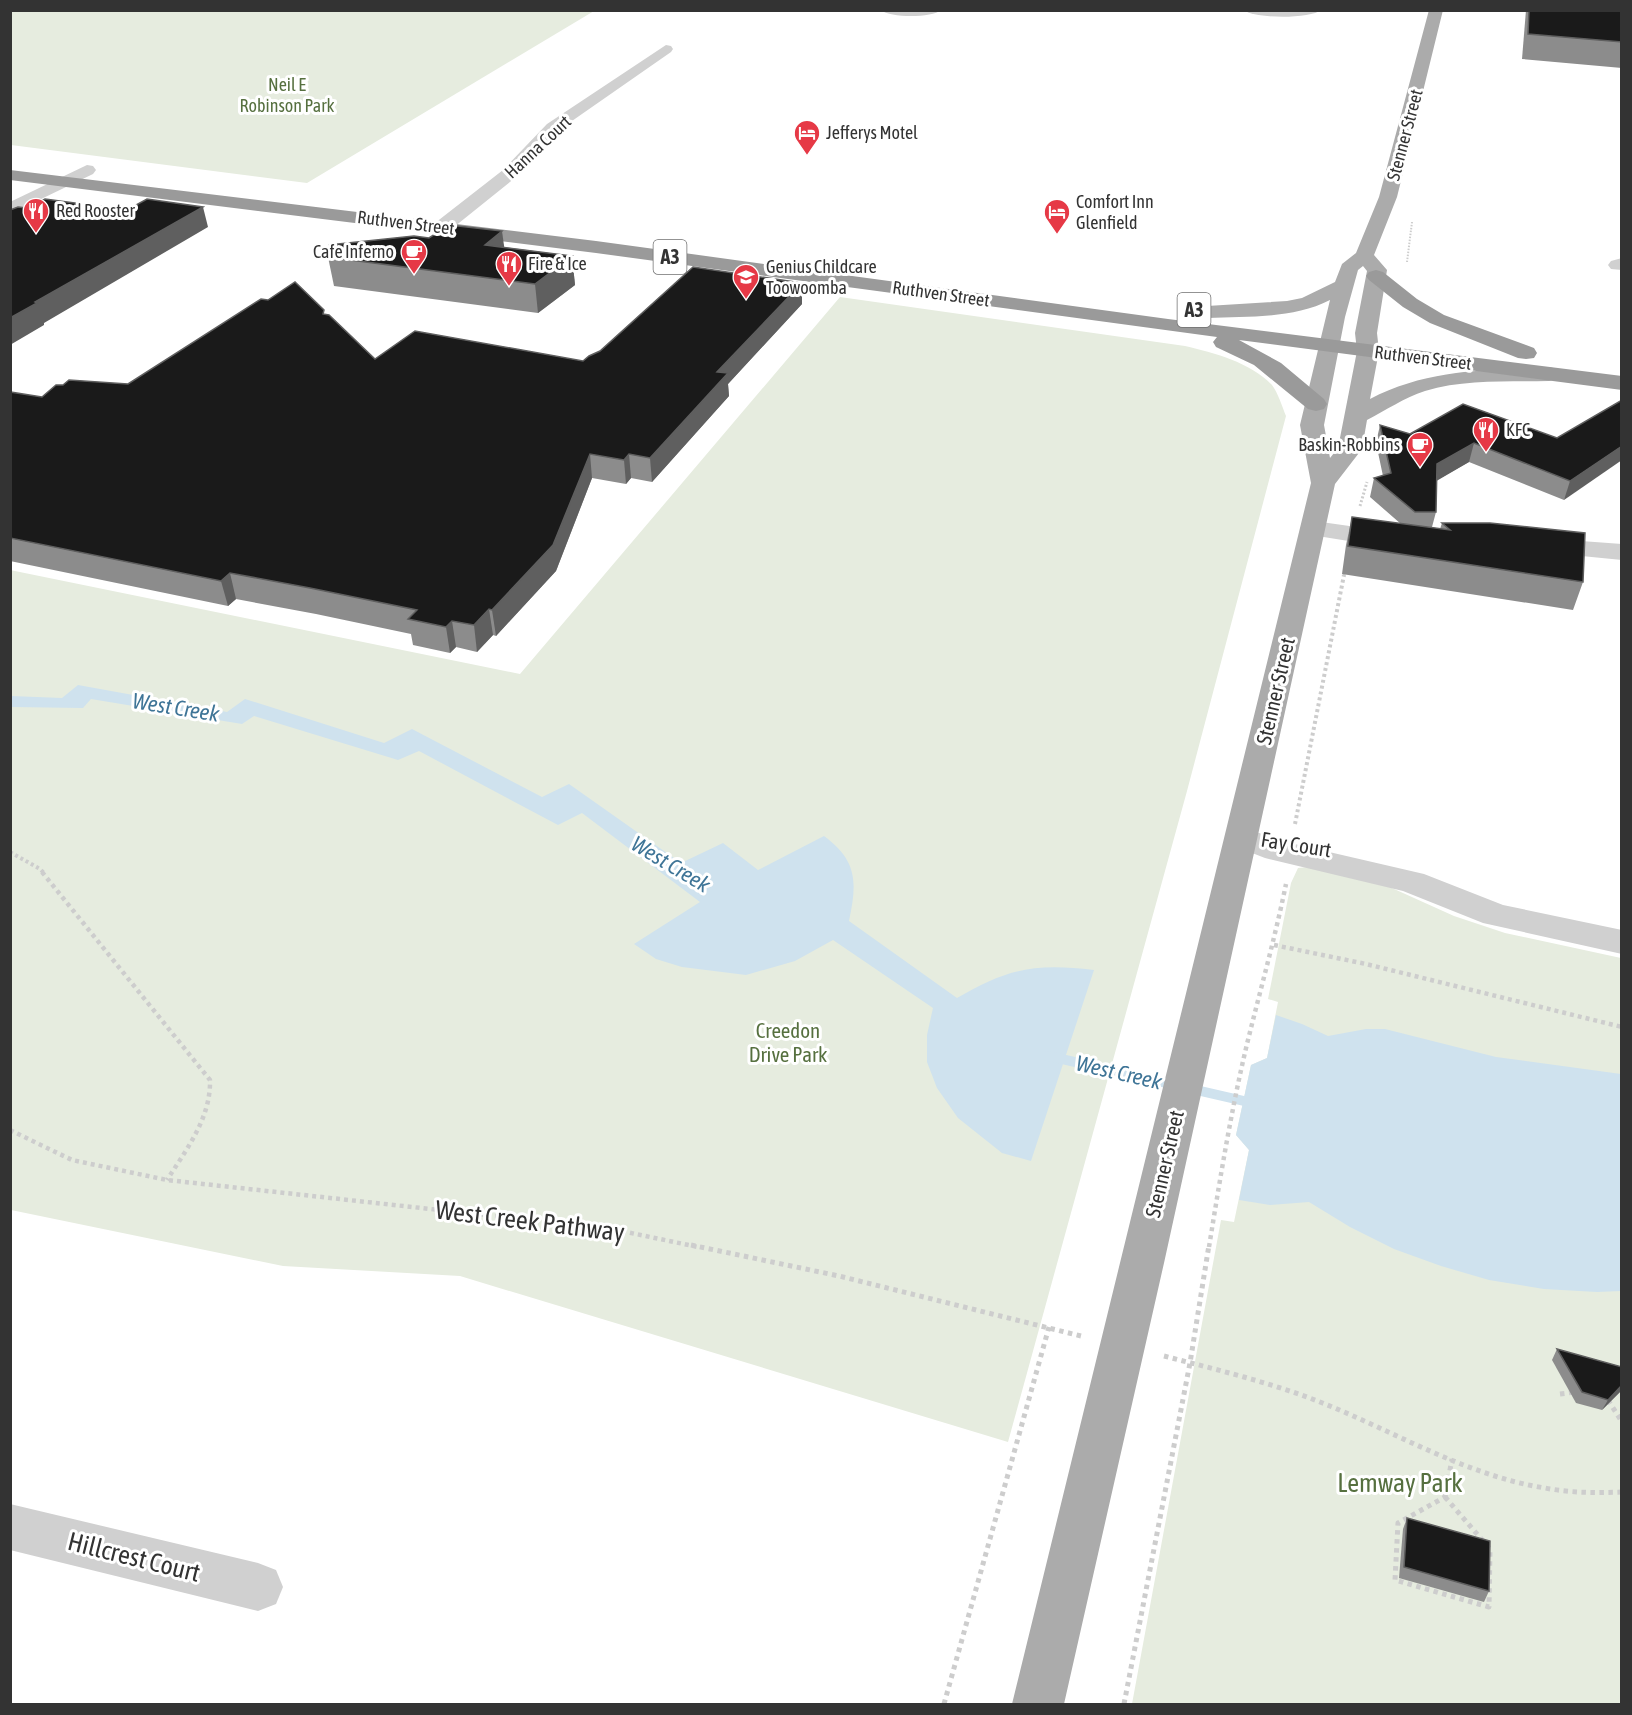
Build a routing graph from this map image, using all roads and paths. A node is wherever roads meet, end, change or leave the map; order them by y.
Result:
1 (887, 10) edge
2 (935, 10) edge
3 (1250, 10) edge
4 (1315, 10) edge
5 (1436, 10) edge
6 (666, 49) dead end
7 (10, 160) edge
8 (87, 170) junction
9 (10, 175) edge
10 (62, 183) junction
11 (10, 209) edge
12 (1413, 216) dead end
13 (448, 223) junction
14 (1364, 256) junction
15 (1407, 270) dead end
16 (1376, 276) junction
17 (1344, 285) junction
18 (1207, 312) junction
19 (1168, 325) junction
20 (1331, 337) junction
21 (1367, 342) junction
22 (1526, 353) junction
23 (1622, 365) edge
24 (1549, 374) junction
25 (1622, 383) edge
26 (1316, 404) junction
27 (1355, 417) junction
28 (1369, 472) dead end
29 (1323, 483) junction
30 (1314, 529) junction
31 (1353, 536) junction
32 (1412, 541) edge
33 (1517, 544) edge
34 (1622, 552) edge
35 (1241, 837) junction
36 (1291, 848) junction
37 (10, 852) edge
38 (1622, 942) edge
39 (1274, 945) junction
40 (1622, 1027) edge
41 (10, 1130) edge
42 (167, 1179) junction
43 (1124, 1347) junction
44 (1190, 1363) junction
45 (1580, 1391) edge
46 (1560, 1394) dead end
47 (1606, 1397) edge
48 (1622, 1422) edge
49 (1452, 1459) junction
50 (1622, 1492) edge
51 (1445, 1497) junction
52 (10, 1527) edge
53 (258, 1587) dead end
54 (944, 1704) edge
55 (1038, 1704) edge
56 (1124, 1704) edge

1 - 2 street
3 - 4 street
5 - 14 main road, Stenner Street
6 - 13 street, Hanna Court
7 - 8 highway, Ruthven Street / A3
8 - 10 street
8 - 13 highway, Ruthven Street / A3
9 - 10 highway, Ruthven Street / A3
10 - 11 street
10 - 13 highway, Ruthven Street / A3
12 - 15 path
13 - 18 highway, Ruthven Street / A3
13 - 19 highway, Ruthven Street / A3
14 - 16 main road
14 - 17 main road, Stenner Street
16 - 21 main road, Stenner Street
16 - 22 highway
17 - 18 main road
17 - 20 main road, Stenner Street
18 - 20 highway, Ruthven Street / A3
19 - 20 highway, Ruthven Street / A3
19 - 26 highway
20 - 21 highway, Ruthven Street / A3
20 - 26 main road, Stenner Street
21 - 22 highway, Ruthven Street / A3
21 - 24 highway, Ruthven Street / A3
21 - 27 main road, Stenner Street
22 - 23 highway, Ruthven Street / A3
24 - 25 highway, Ruthven Street / A3
24 - 27 main road
26 - 29 main road, Stenner Street
27 - 29 main road, Stenner Street
28 - 31 path
29 - 30 main road, Stenner Street
30 - 31 street
30 - 35 main road, Stenner Street
31 - 32 street
31 - 36 path
33 - 34 street
35 - 36 street, Fay Court
35 - 43 main road, Stenner Street
36 - 38 street, Fay Court
36 - 39 path
37 - 42 path
39 - 40 path
39 - 44 path
41 - 42 path, West Creek Pathway
42 - 54 path, West Creek Pathway
43 - 44 path
43 - 55 main road, Stenner Street
44 - 49 path
44 - 56 path
45 - 46 path
47 - 48 path
49 - 50 path
49 - 51 path
51 - 51 path
52 - 53 street, Hillcrest Court

